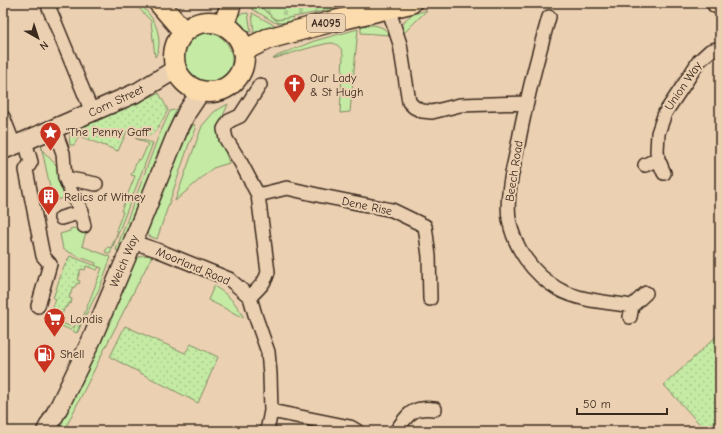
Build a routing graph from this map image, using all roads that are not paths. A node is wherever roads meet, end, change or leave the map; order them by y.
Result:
1 (48, 3) edge
2 (159, 3) edge
3 (231, 3) edge
4 (411, 3) edge
5 (717, 3) edge
6 (720, 4) edge
7 (388, 8) junction
8 (549, 17) dead end
9 (223, 25) junction
10 (184, 32) junction
11 (720, 48) edge
12 (243, 51) junction
13 (176, 69) junction
14 (260, 84) dead end
15 (201, 91) junction
16 (526, 103) junction
17 (92, 112) junction
18 (3, 117) edge
19 (54, 128) junction
20 (14, 145) edge
21 (658, 159) junction
22 (645, 165) dead end
23 (664, 173) dead end
24 (65, 178) junction
25 (96, 184) dead end
26 (258, 195) junction
27 (82, 212) junction
28 (61, 218) dead end
29 (84, 226) dead end
30 (133, 242) junction
31 (646, 293) dead end
32 (250, 297) junction
33 (430, 299) dead end
34 (38, 306) dead end
35 (435, 410) dead end
36 (271, 411) junction
37 (46, 431) edge
38 (267, 431) edge
39 (357, 431) edge
40 (396, 431) edge

1 - 17 street
2 - 10 main road
3 - 9 main road
4 - 7 main road, A4095
5 - 6 main road
7 - 12 main road, A4095
7 - 16 street
8 - 16 street, Beech Road
9 - 10 main road
9 - 12 main road
10 - 13 main road
11 - 21 street, Union Way
12 - 15 main road
13 - 15 main road
13 - 17 street, Corn Street
14 - 26 street
15 - 30 street, Welch Way
16 - 31 street, Beech Road
17 - 19 street, Corn Street
18 - 20 street
19 - 20 street, Corn Street
19 - 24 street
20 - 34 street
21 - 22 street
21 - 23 street, Union Way
24 - 25 street
24 - 27 street
26 - 32 street
26 - 33 street, Dene Rise
27 - 28 street
27 - 29 street
30 - 32 street, Moorland Road
30 - 37 street, Welch Way
32 - 36 street
35 - 40 street
36 - 38 street
36 - 39 street

